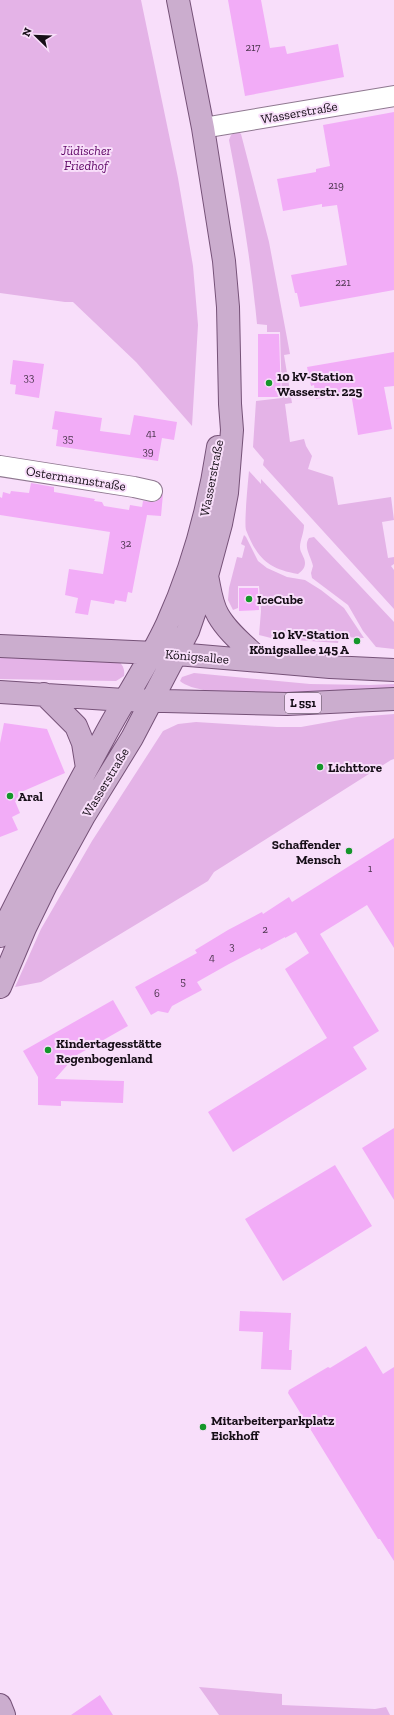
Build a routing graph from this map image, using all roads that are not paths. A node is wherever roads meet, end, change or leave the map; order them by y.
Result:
1 (178, 0) edge
2 (394, 96) edge
3 (203, 128) junction
4 (230, 404) junction
5 (0, 466) edge
6 (152, 491) dead end
7 (207, 576) junction
8 (0, 646) edge
9 (152, 653) junction
10 (177, 654) junction
11 (261, 661) junction
12 (394, 670) edge
13 (0, 692) edge
14 (44, 694) junction
15 (394, 699) edge
16 (124, 700) junction
17 (152, 701) junction
18 (87, 768) junction
19 (0, 936) edge
20 (0, 988) edge
21 (0, 1705) edge
22 (4, 1715) edge

1 - 3 main road, Wasserstraße
2 - 3 street, Wasserstraße
3 - 4 main road, Wasserstraße
4 - 7 main road, Wasserstraße
4 - 9 main road, Wasserstraße
5 - 6 street, Ostermannstraße
7 - 10 main road, Wasserstraße
7 - 11 main road, Wasserstraße
8 - 9 main road, Königsallee
9 - 10 main road, Königsallee
9 - 16 main road, Wasserstraße
10 - 11 main road, Königsallee
10 - 17 main road, Wasserstraße
11 - 12 main road, Königsallee
13 - 14 main road, L 551
14 - 16 main road, L 551
14 - 18 main road, Wasserstraße
15 - 17 main road, L 551
16 - 17 main road, L 551
16 - 18 main road, Wasserstraße
17 - 20 main road, Wasserstraße
18 - 19 main road, Wasserstraße
21 - 22 main road

